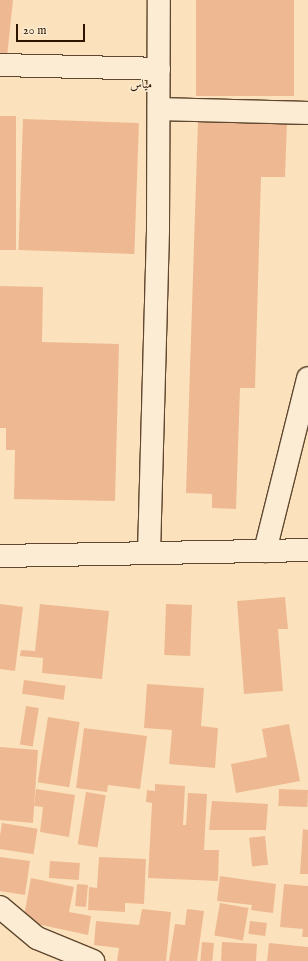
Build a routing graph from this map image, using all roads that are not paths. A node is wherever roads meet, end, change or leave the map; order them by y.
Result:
1 (159, 0) edge
2 (0, 65) edge
3 (159, 69) junction
4 (159, 109) junction
5 (308, 113) edge
6 (308, 378) edge
7 (265, 550) junction
8 (308, 550) edge
9 (150, 553) junction
10 (0, 556) edge
11 (1, 910) edge
12 (93, 961) edge

1 - 3 street
2 - 3 street
3 - 4 street
4 - 5 street
4 - 9 street
6 - 7 street
7 - 8 street
7 - 9 street
9 - 10 street
11 - 12 street

